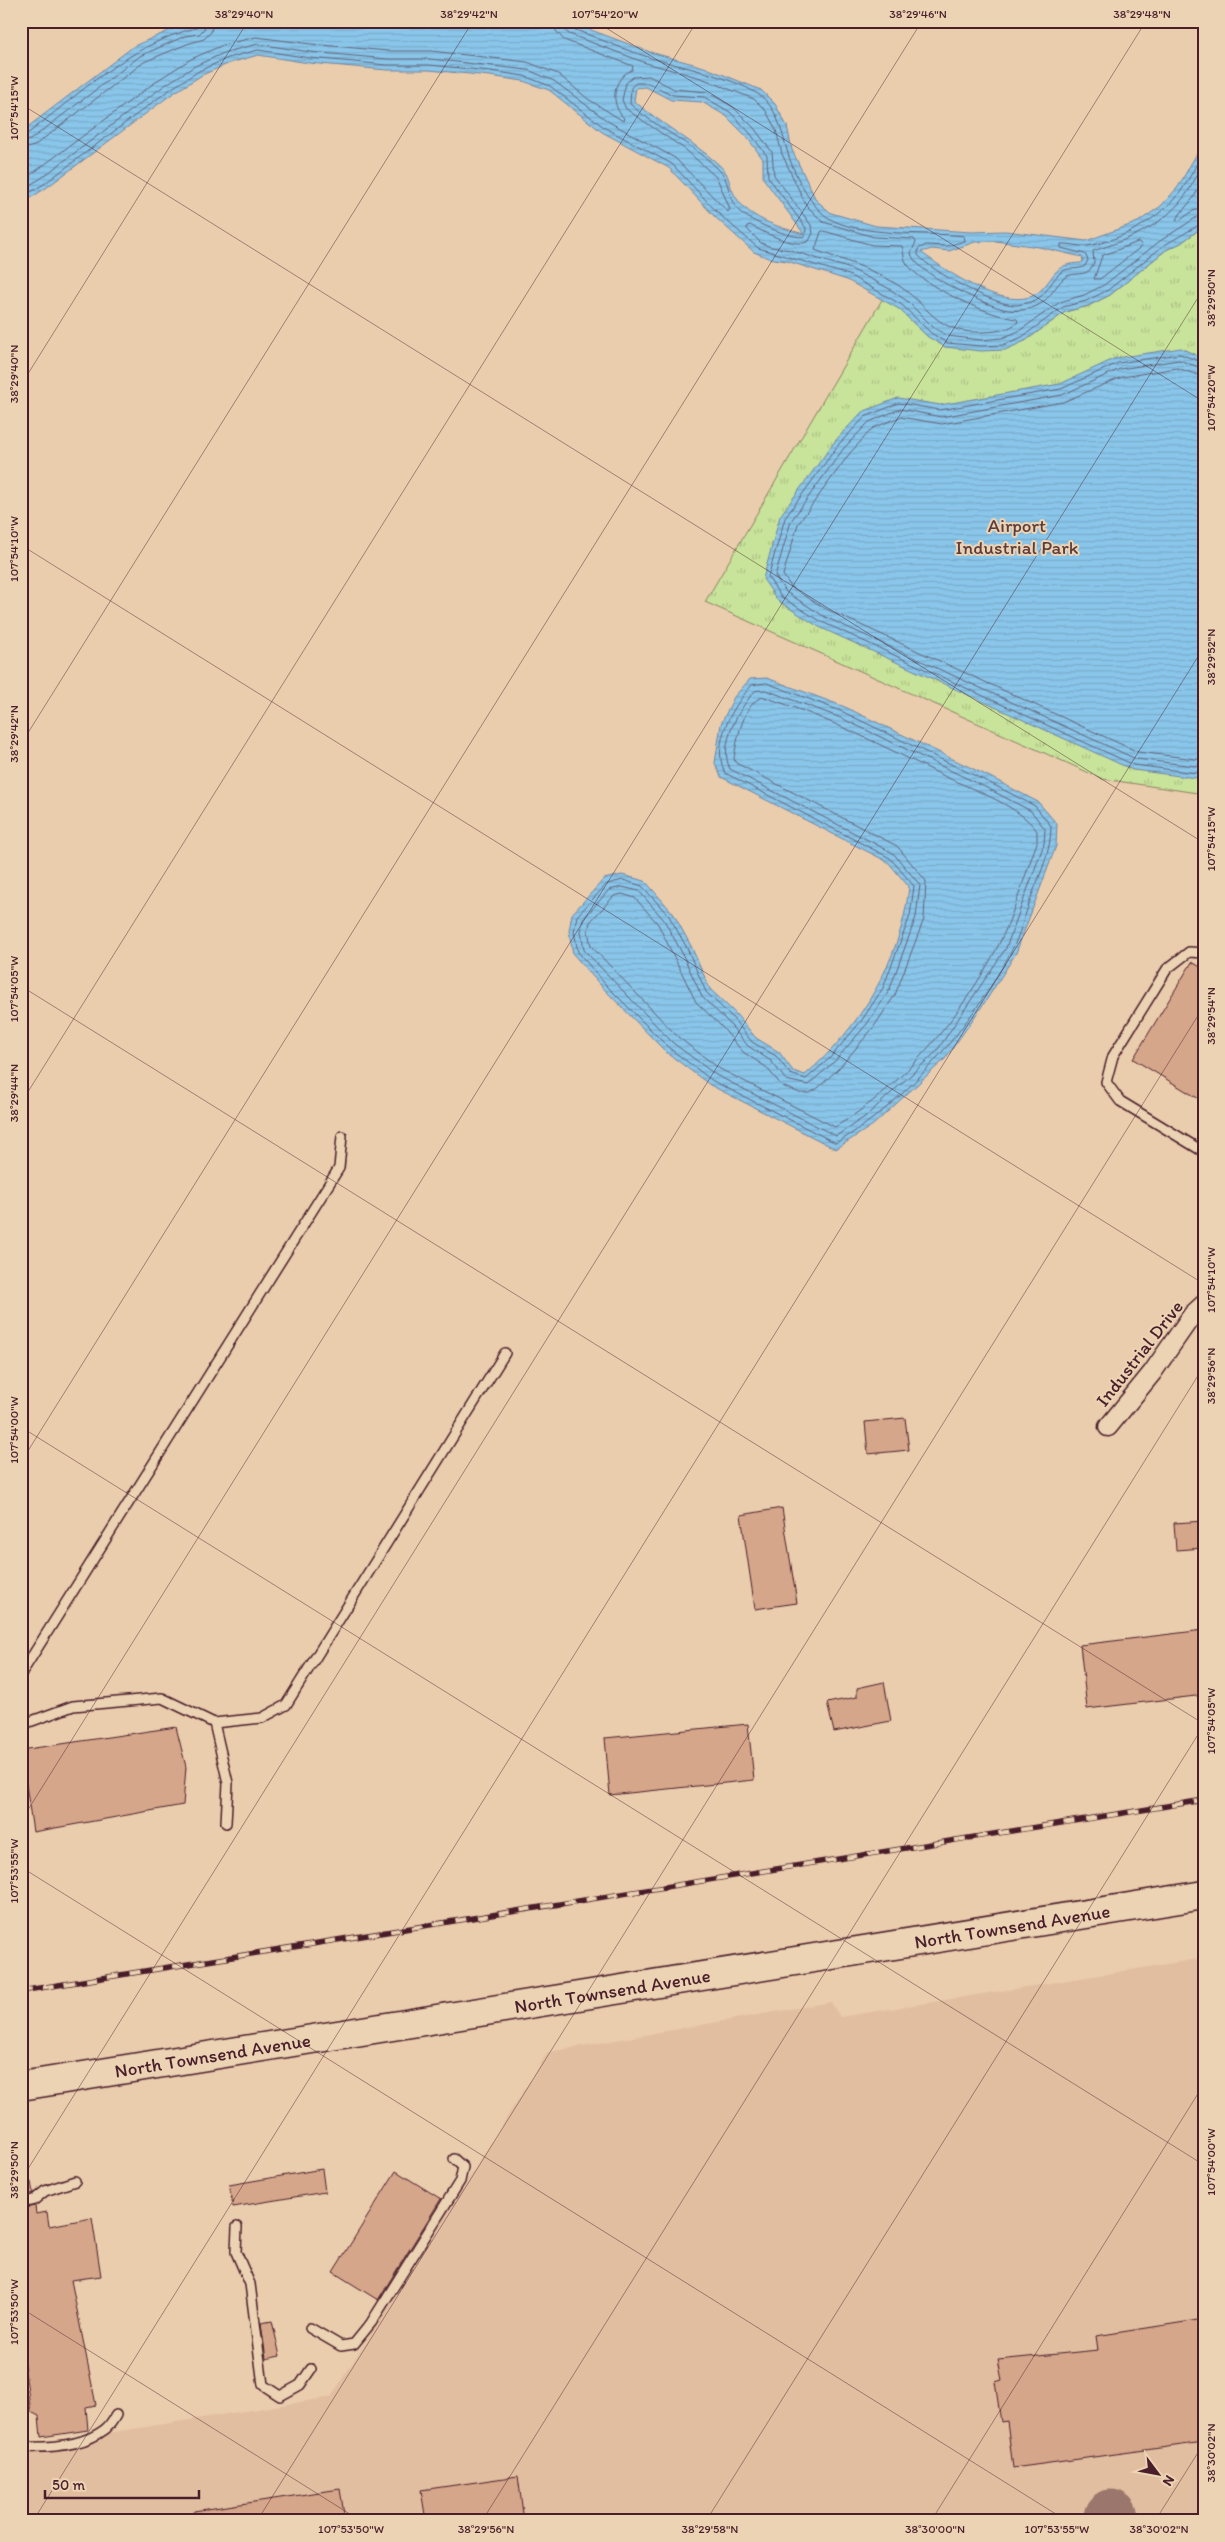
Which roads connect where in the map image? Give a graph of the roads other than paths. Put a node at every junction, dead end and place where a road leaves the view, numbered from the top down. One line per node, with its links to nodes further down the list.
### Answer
1 (1204, 952): 3 (lane)
2 (342, 1136): 7 (lane)
3 (1204, 1152)
4 (1204, 1304): 6 (street, Industrial Drive)
5 (505, 1353): 8 (lane)
6 (1108, 1427)
7 (21, 1674)
8 (214, 1723): 9 (lane); 10 (lane)
9 (21, 1725)
10 (226, 1823)
11 (1204, 1895): 12 (highway, North Townsend Avenue)
12 (21, 2086)
13 (454, 2160): 17 (lane)
14 (76, 2181): 15 (lane)
15 (21, 2203)
16 (237, 2227): 18 (lane)
17 (310, 2328)
18 (311, 2369)
19 (116, 2415): 20 (lane)
20 (21, 2447)

